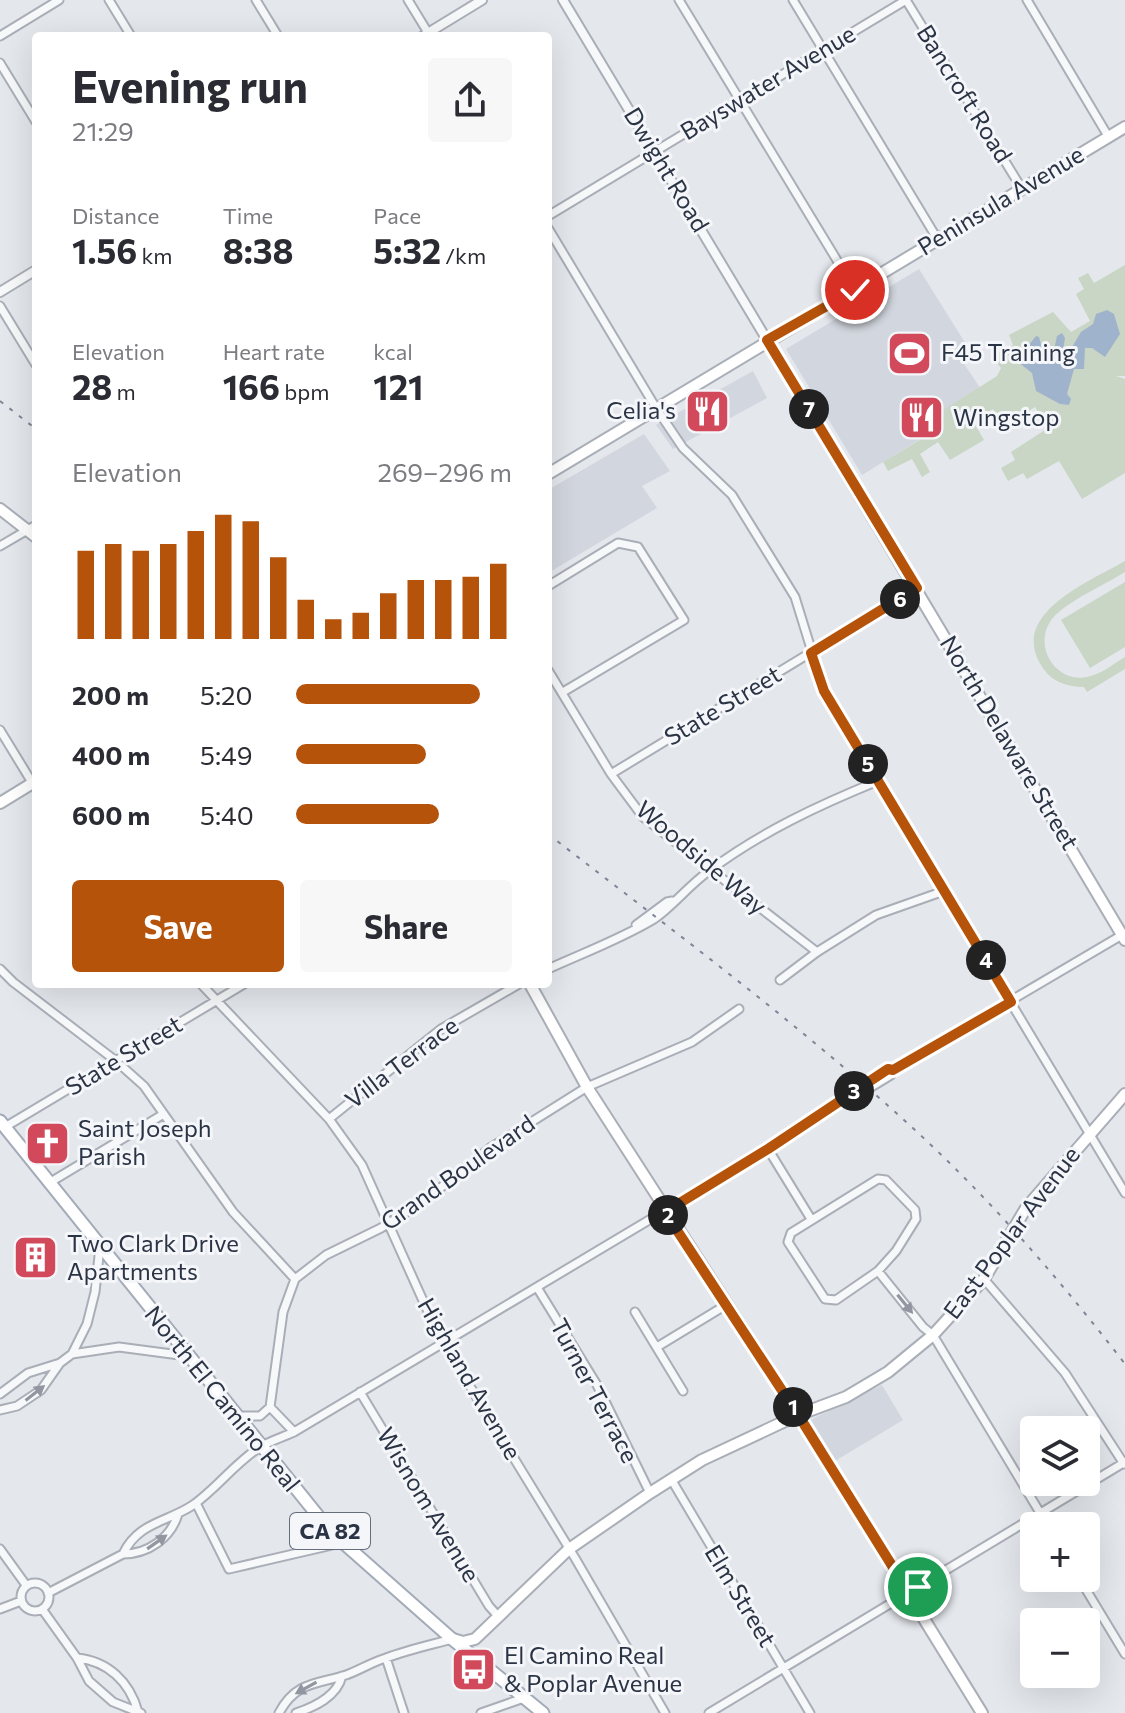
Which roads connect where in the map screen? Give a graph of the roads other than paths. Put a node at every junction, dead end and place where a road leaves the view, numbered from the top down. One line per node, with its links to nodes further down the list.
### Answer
1 (59, 0): 15 (street)
2 (109, 0): 11 (street)
3 (256, 0): 12 (street)
4 (408, 0): 13 (street)
5 (482, 0): 14 (street)
6 (563, 0): 22 (street, Dwight Road)
7 (679, 0): 18 (street)
8 (793, 0): 16 (street)
9 (906, 0): 16 (street, Bayswater Avenue); 23 (street, Bancroft Road)
10 (1027, 0): 21 (street)
11 (129, 32)
12 (276, 32)
13 (425, 32)
14 (432, 32)
15 (0, 36)
16 (823, 50): 18 (street, Bayswater Avenue); 26 (street)
17 (0, 63): 19 (street)
18 (739, 99): 22 (street, Bayswater Avenue); 28 (street)
19 (32, 115)
20 (1125, 127): 21 (main road, Peninsula Avenue)
21 (1108, 136): 23 (main road, Peninsula Avenue)
22 (655, 152): 24 (street, Bayswater Avenue); 31 (street, Dwight Road)
23 (1022, 189): 26 (main road, Peninsula Avenue)
24 (552, 214)
25 (552, 235): 33 (street)
26 (938, 240): 28 (main road, Peninsula Avenue)
27 (32, 272): 29 (street)
28 (855, 290): 31 (main road, Peninsula Avenue)
29 (0, 292)
30 (0, 306): 32 (street)
31 (767, 340): 33 (main road, Peninsula Avenue); 40 (main road, North Delaware Street)
32 (32, 358)
33 (656, 408): 34 (main road, Peninsula Avenue); 41 (street)
34 (552, 472)
35 (0, 509): 36 (main road)
36 (32, 530)
37 (32, 531): 38 (street)
38 (0, 546)
39 (552, 584): 43 (street)
40 (917, 588): 41 (street, State Street); 52 (main road, North Delaware Street)
41 (811, 653): 45 (street, State Street); 47 (street)
42 (552, 676): 43 (street, Woodside Way)
43 (563, 692): 45 (street, Woodside Way)
44 (0, 730): 46 (street)
45 (611, 774): 50 (street, Woodside Way)
46 (32, 779)
47 (878, 781): 50 (street); 51 (street)
48 (32, 786): 49 (main road)
49 (0, 803)
50 (710, 870): 53 (street, Woodside Way); 54 (street)
51 (944, 891): 53 (street); 62 (street)
52 (1123, 937): 62 (street)
53 (817, 952): 56 (street)
54 (552, 967)
55 (0, 969): 64 (street)
56 (780, 980)
57 (205, 988): 61 (street, Highland Avenue)
58 (238, 988): 61 (street, State Street)
59 (512, 988): 68 (street, Villa Terrace)
60 (532, 988): 65 (main road)
61 (218, 1000): 64 (street, State Street); 68 (street, Highland Avenue)
62 (1011, 1002): 70 (street); 71 (street)
63 (739, 1009): 65 (street, Grand Boulevard)
64 (116, 1061): 67 (street); 69 (street, State Street)
65 (587, 1087): 74 (main road); 76 (street, Grand Boulevard)
66 (1125, 1094): 70 (main road, East Poplar Avenue)
67 (162, 1115): 72 (street); 79 (street)
68 (329, 1119): 76 (street, Highland Avenue)
69 (2, 1124): 72 (main road, North El Camino Real / CA 82)
70 (1089, 1133): 73 (street); 80 (main road, East Poplar Avenue)
71 (768, 1149): 74 (street); 75 (street)
72 (49, 1183): 77 (main road, North El Camino Real / CA 82)
73 (1125, 1193)
74 (665, 1212): 81 (street); 82 (main road)
75 (811, 1219): 78 (street); 78 (street)
76 (388, 1224): 79 (street, Grand Boulevard); 85 (street, Highland Avenue)
77 (100, 1247): 87 (street); 88 (main road, North El Camino Real / CA 82)
78 (878, 1271): 84 (street, one-way to 84)
79 (295, 1279): 93 (street)
80 (984, 1279): 84 (main road, East Poplar Avenue); 99 (street)
81 (538, 1289): 85 (street); 101 (street, Turner Terrace)
82 (726, 1305): 86 (street); 95 (main road)
83 (635, 1312): 86 (street)
84 (933, 1335): 95 (main road, East Poplar Avenue); 103 (street)
85 (444, 1342): 91 (street); 109 (street, Highland Avenue)
86 (657, 1347): 90 (street)
87 (72, 1354): 88 (street); 89 (street)
88 (187, 1356): 96 (main road, North El Camino Real / CA 82)
89 (60, 1363): 92 (street); 94 (street, one-way to 89)
90 (683, 1391)
91 (360, 1392): 97 (street); 118 (street, Wisnom Avenue)
92 (0, 1394)
93 (270, 1407): 96 (street); 97 (street)
94 (0, 1410)
95 (798, 1415): 100 (main road, East Poplar Avenue); 114 (main road)
96 (235, 1416): 98 (main road, North El Camino Real / CA 82)
97 (294, 1432): 98 (street)
98 (260, 1447): 102 (street); 107 (main road, North El Camino Real / CA 82)
99 (1124, 1464): 104 (street)
100 (671, 1479): 101 (main road, East Poplar Avenue); 123 (street, Elm Street)
101 (650, 1493): 109 (main road, East Poplar Avenue)
102 (196, 1503): 105 (street); 107 (street)
103 (1039, 1512)
104 (1042, 1512)
105 (178, 1514): 110 (street); 110 (street, one-way to 105)
106 (1020, 1525): 114 (street)
107 (341, 1543): 119 (main road, North El Camino Real / CA 82)
108 (0, 1549): 111 (street)
109 (569, 1549): 118 (main road, East Poplar Avenue); 132 (street, Highland Avenue)
110 (123, 1554): 113 (street)
111 (26, 1585): 113 (street); 115 (street)
112 (1087, 1592): 120 (street)
113 (48, 1593): 117 (street)
114 (909, 1593): 123 (street); 135 (main road)
115 (21, 1601): 116 (street); 117 (street)
116 (0, 1609)
117 (42, 1609): 121 (street)
118 (498, 1616): 119 (main road, East Poplar Avenue)
119 (452, 1639): 122 (street); 125 (main road, North El Camino Real / CA 82)
120 (1125, 1654)
121 (77, 1658): 126 (street); 126 (street)
122 (386, 1658): 124 (street); 129 (street)
123 (783, 1668): 133 (street); 134 (street, Elm Street)
124 (342, 1676): 127 (street, one-way to 127); 128 (street)
125 (524, 1698): 130 (street); 131 (main road, North El Camino Real / CA 82)
126 (139, 1712)
127 (279, 1713)
128 (296, 1713)
129 (404, 1713)
130 (481, 1713)
131 (543, 1713)
132 (665, 1713)
133 (709, 1713)
134 (810, 1713)
135 (982, 1713)

